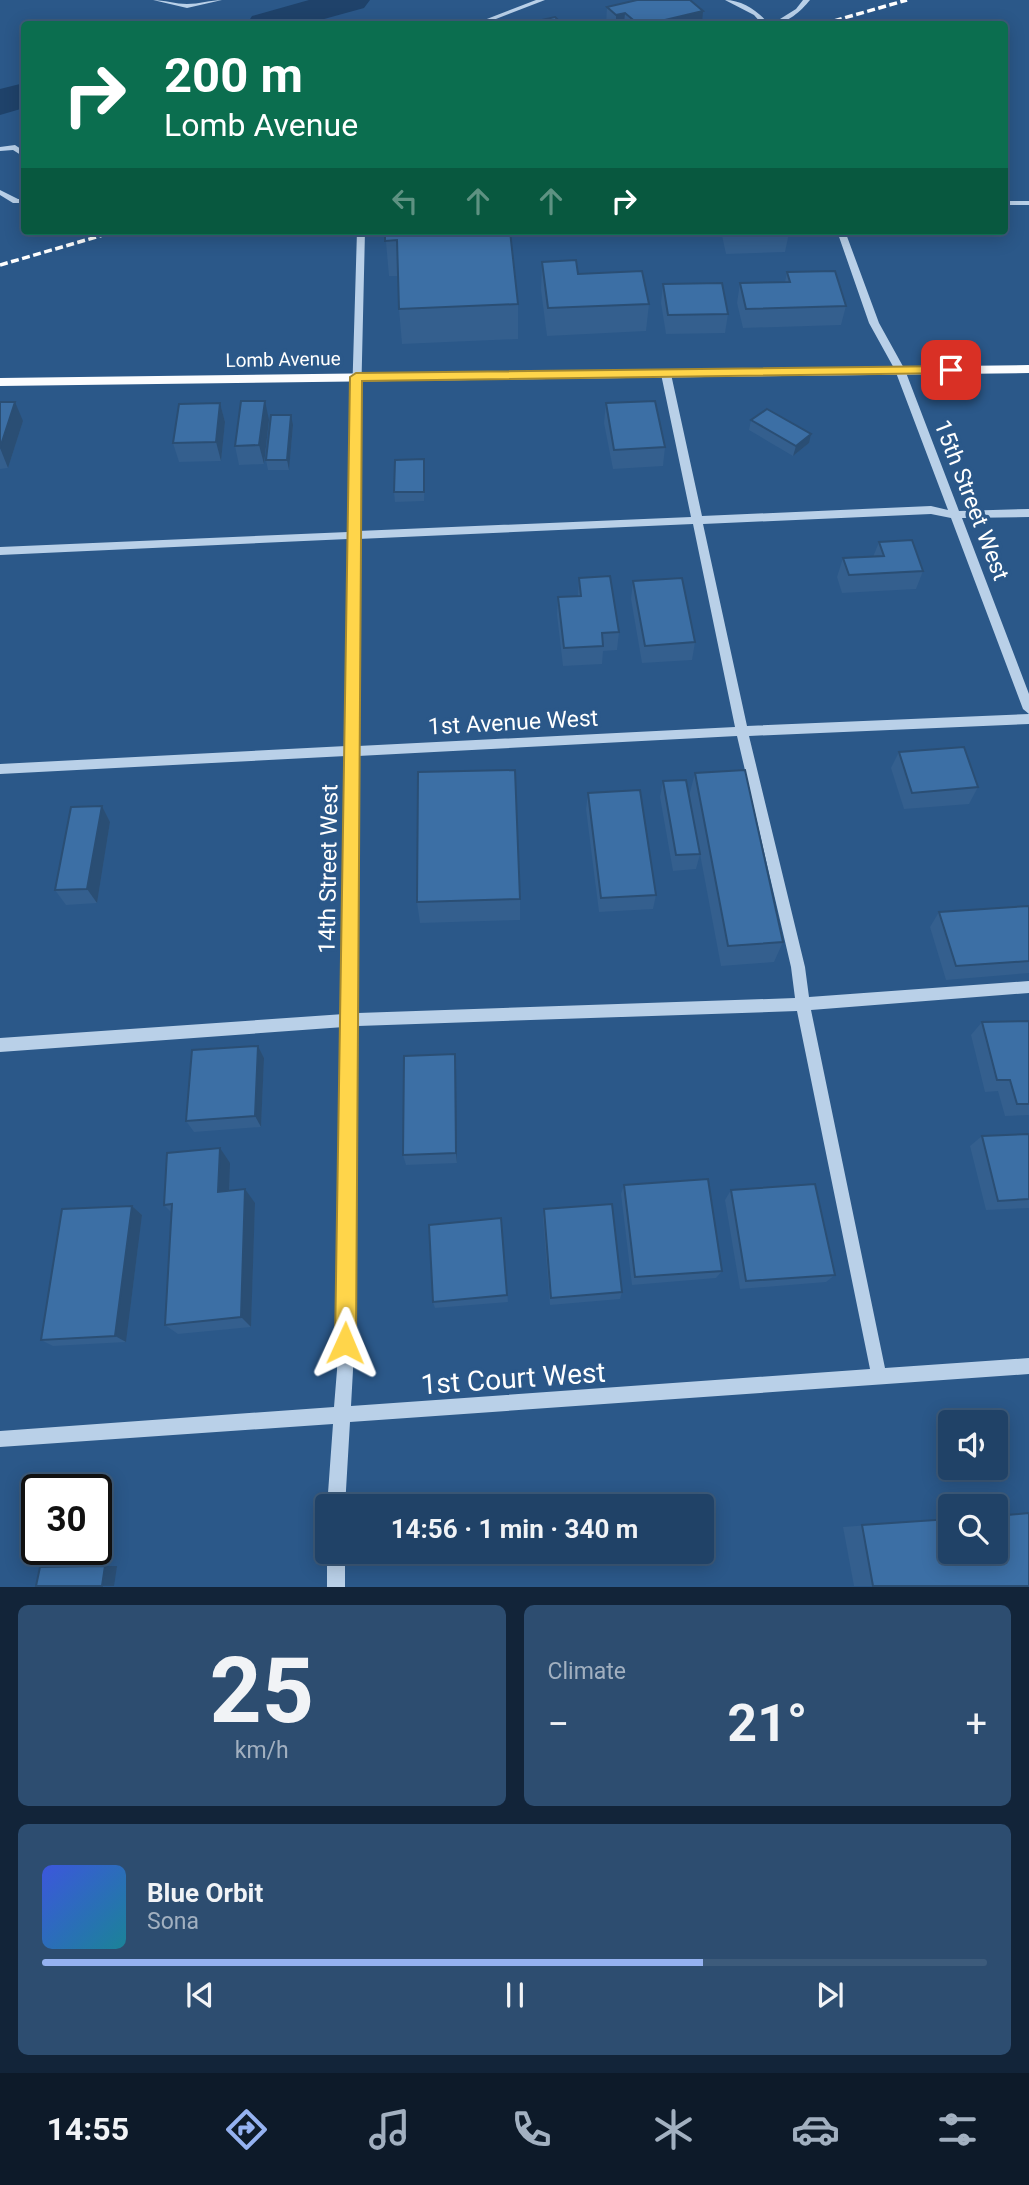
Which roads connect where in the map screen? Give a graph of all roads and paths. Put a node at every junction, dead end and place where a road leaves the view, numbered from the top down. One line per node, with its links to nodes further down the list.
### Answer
1 (156, 0): 2 (street)
2 (219, 0)
3 (542, 0): 6 (street)
4 (728, 0): 7 (street)
5 (807, 0): 8 (street)
6 (486, 21)
7 (762, 21)
8 (780, 21)
9 (0, 149): 10 (street)
10 (21, 152)
11 (0, 192): 12 (street)
12 (21, 201)
13 (1029, 203): 14 (street)
14 (1008, 204)
15 (361, 235): 20 (street, 14th Street West)
16 (842, 235): 18 (street, 15th Street West)
17 (1029, 369): 18 (main road, Lomb Avenue)
18 (900, 370): 19 (main road, Lomb Avenue); 23 (street, 15th Street West)
19 (666, 374): 20 (main road, Lomb Avenue); 24 (street)
20 (356, 377): 21 (main road, Lomb Avenue); 25 (street, 14th Street West)
21 (0, 382)
22 (1029, 513): 23 (street)
23 (956, 515): 24 (street); 27 (street, 15th Street West)
24 (699, 519): 25 (street); 29 (street)
25 (353, 535): 26 (street); 30 (street, 14th Street West)
26 (0, 551)
27 (1029, 709)
28 (1029, 719): 29 (street, 1st Avenue West)
29 (744, 731): 30 (street, 1st Avenue West); 33 (street)
30 (353, 751): 31 (street, 1st Avenue West); 34 (street, 14th Street West)
31 (0, 769)
32 (1029, 987): 33 (street)
33 (803, 1004): 34 (street); 37 (street)
34 (351, 1020): 35 (street); 38 (street, 14th Street West)
35 (0, 1045)
36 (1029, 1366): 37 (street, 1st Court West)
37 (879, 1376): 38 (street, 1st Court West)
38 (341, 1417): 39 (street, 1st Court West); 40 (street, 14th Street West)
39 (0, 1439)
40 (337, 1494)
41 (336, 1564): 42 (street)
42 (336, 1587)

